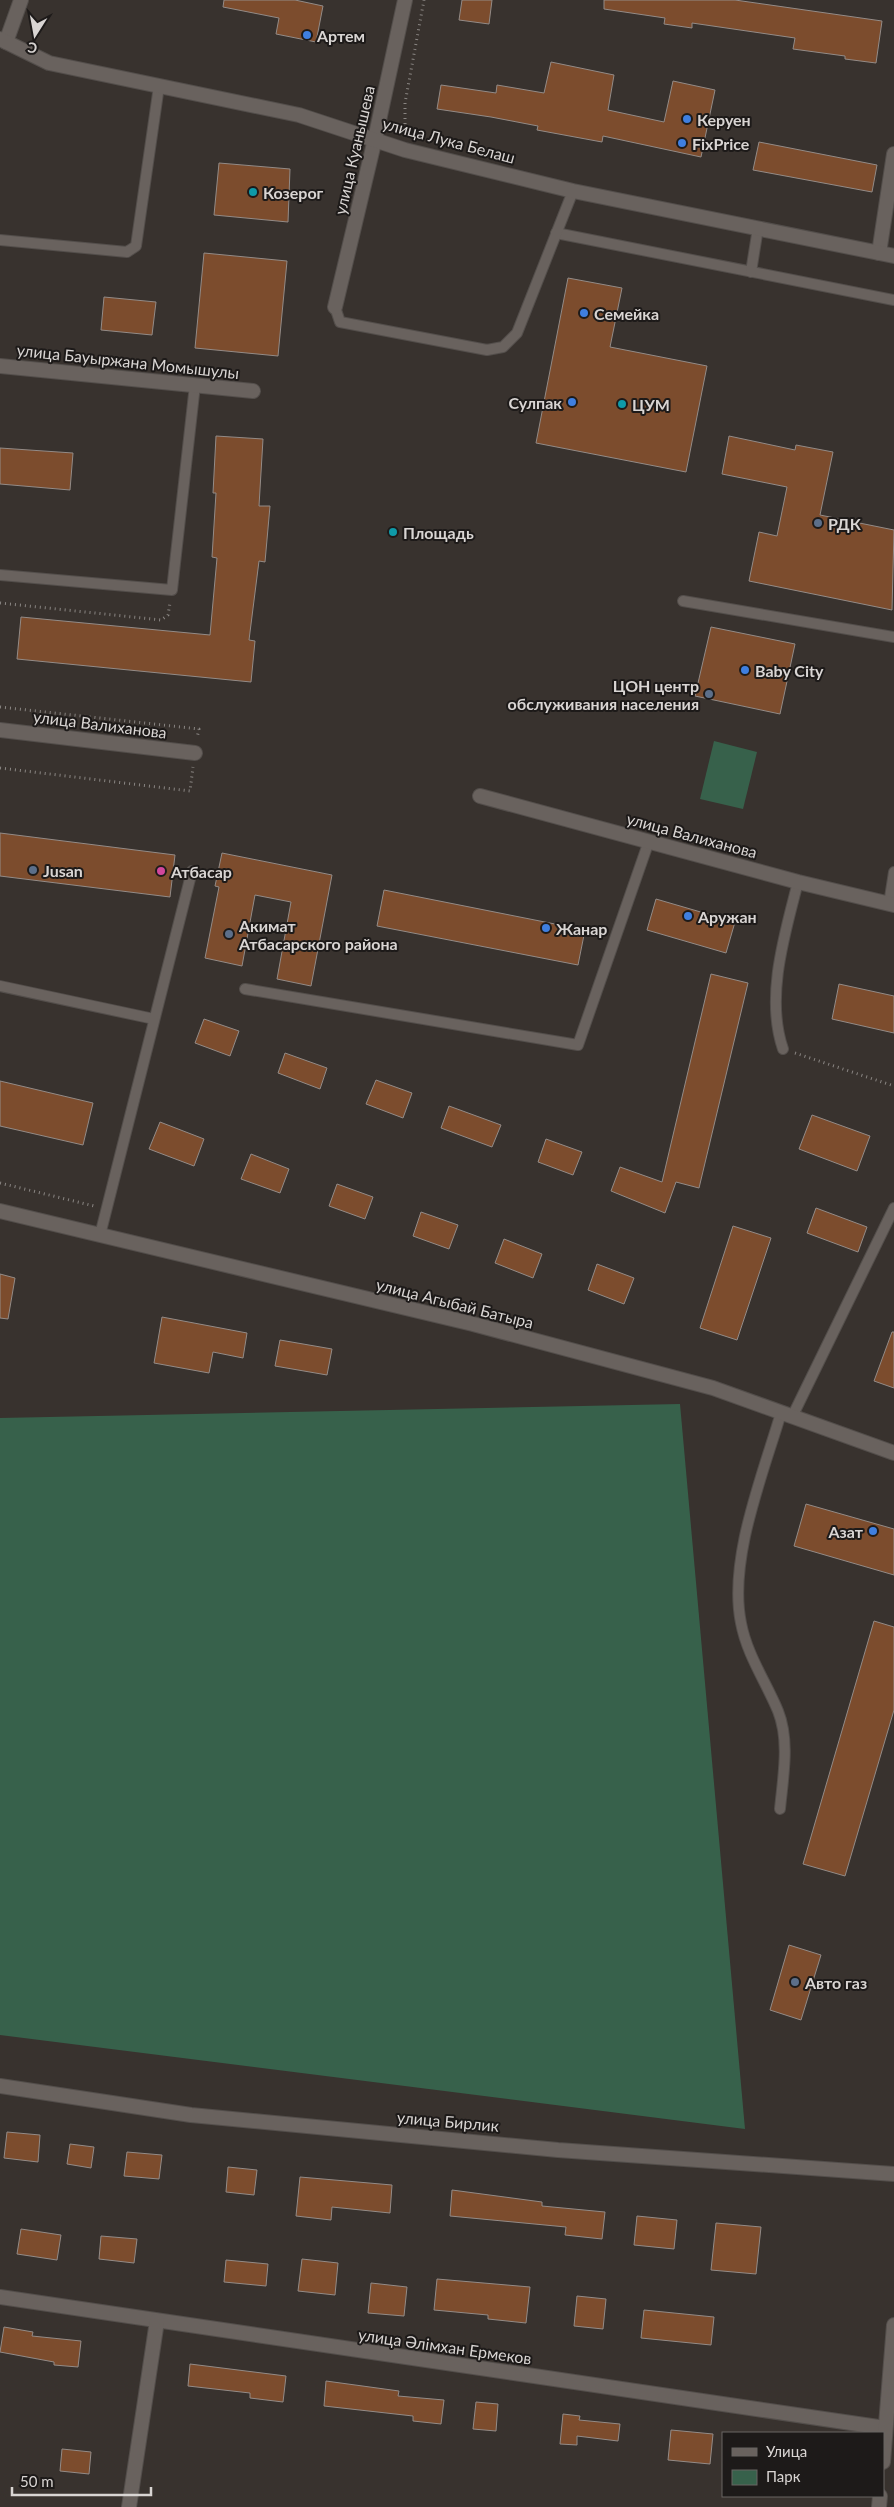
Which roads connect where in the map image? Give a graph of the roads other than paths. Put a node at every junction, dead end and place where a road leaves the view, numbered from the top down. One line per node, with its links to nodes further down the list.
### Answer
1 (21, 0): 3 (street)
2 (405, 0): 5 (street, улица Куанышева)
3 (3, 40): 4 (street, улица Лука Белаш)
4 (159, 86): 5 (street, улица Лука Белаш); 10 (lane)
5 (375, 139): 7 (street, улица Лука Белаш); 15 (street, улица Куанышева)
6 (894, 154): 11 (street)
7 (573, 190): 8 (street, улица Лука Белаш); 9 (lane)
8 (758, 228): 11 (street, улица Лука Белаш); 13 (lane)
9 (556, 233): 13 (lane); 15 (lane)
10 (0, 240)
11 (879, 253): 12 (street, улица Лука Белаш)
12 (894, 256)
13 (751, 272): 14 (lane)
14 (894, 300)
15 (335, 307)
16 (0, 366): 17 (street, улица Бауыржана Момышулы)
17 (195, 385): 18 (street, улица Бауыржана Момышулы); 19 (lane)
18 (253, 391)
19 (0, 575)
20 (683, 601): 21 (lane)
21 (894, 637)
22 (0, 730): 23 (street, улица Валиханова)
23 (195, 753)
24 (480, 796): 25 (street, улица Валиханова)
25 (649, 841): 28 (street, улица Валиханова); 31 (lane)
26 (192, 871): 32 (lane)
27 (894, 872): 29 (lane)
28 (798, 882): 29 (street, улица Валиханова); 33 (lane)
29 (891, 905)
30 (0, 986): 32 (lane)
31 (245, 989)
32 (154, 1019): 36 (lane)
33 (783, 1049)
34 (894, 1208): 37 (lane)
35 (0, 1211): 36 (street, улица Агыбай Батыра)
36 (100, 1235): 37 (street, улица Агыбай Батыра)
37 (787, 1415): 38 (street, улица Агыбай Батыра); 39 (lane)
38 (894, 1452)
39 (780, 1808)
40 (0, 2086): 41 (street, улица Бирлик)
41 (894, 2174)
42 (0, 2298): 43 (street, улица Әлімхан Ермеков)
43 (157, 2321): 46 (street, улица Әлімхан Ермеков); 48 (street)
44 (894, 2325): 45 (street)
45 (893, 2363): 46 (street)
46 (886, 2428): 47 (street)
47 (884, 2451)
48 (129, 2507)

